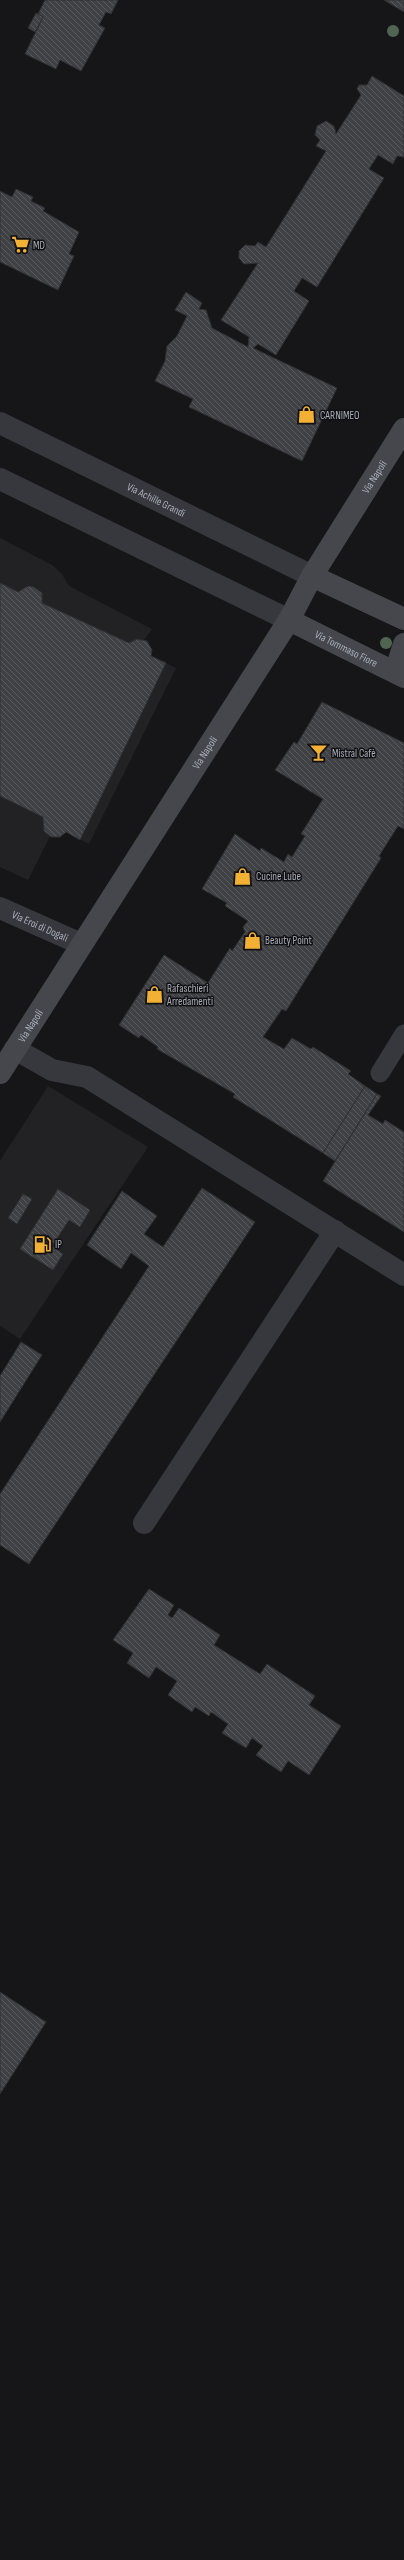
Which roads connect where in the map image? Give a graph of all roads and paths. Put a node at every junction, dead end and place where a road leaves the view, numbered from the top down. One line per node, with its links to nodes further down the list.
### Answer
1 (0, 423): 4 (street, Via Achille Grandi)
2 (404, 429): 4 (main road, Via Napoli)
3 (0, 479): 6 (street)
4 (312, 576): 5 (main road); 6 (main road, Via Napoli)
5 (404, 619)
6 (288, 620): 9 (main road, Via Tommaso Fiore); 11 (main road, Via Napoli)
7 (404, 644): 8 (main road)
8 (404, 672)
9 (404, 677)
10 (0, 908): 11 (street, Via Eroi di Dogali)
11 (81, 944): 13 (main road, Via Napoli)
12 (404, 1034): 15 (lane)
13 (15, 1049): 14 (main road, Via Napoli); 16 (street)
14 (0, 1073)
15 (380, 1073)
16 (335, 1231): 17 (street); 18 (street)
17 (404, 1275)
18 (144, 1523)

